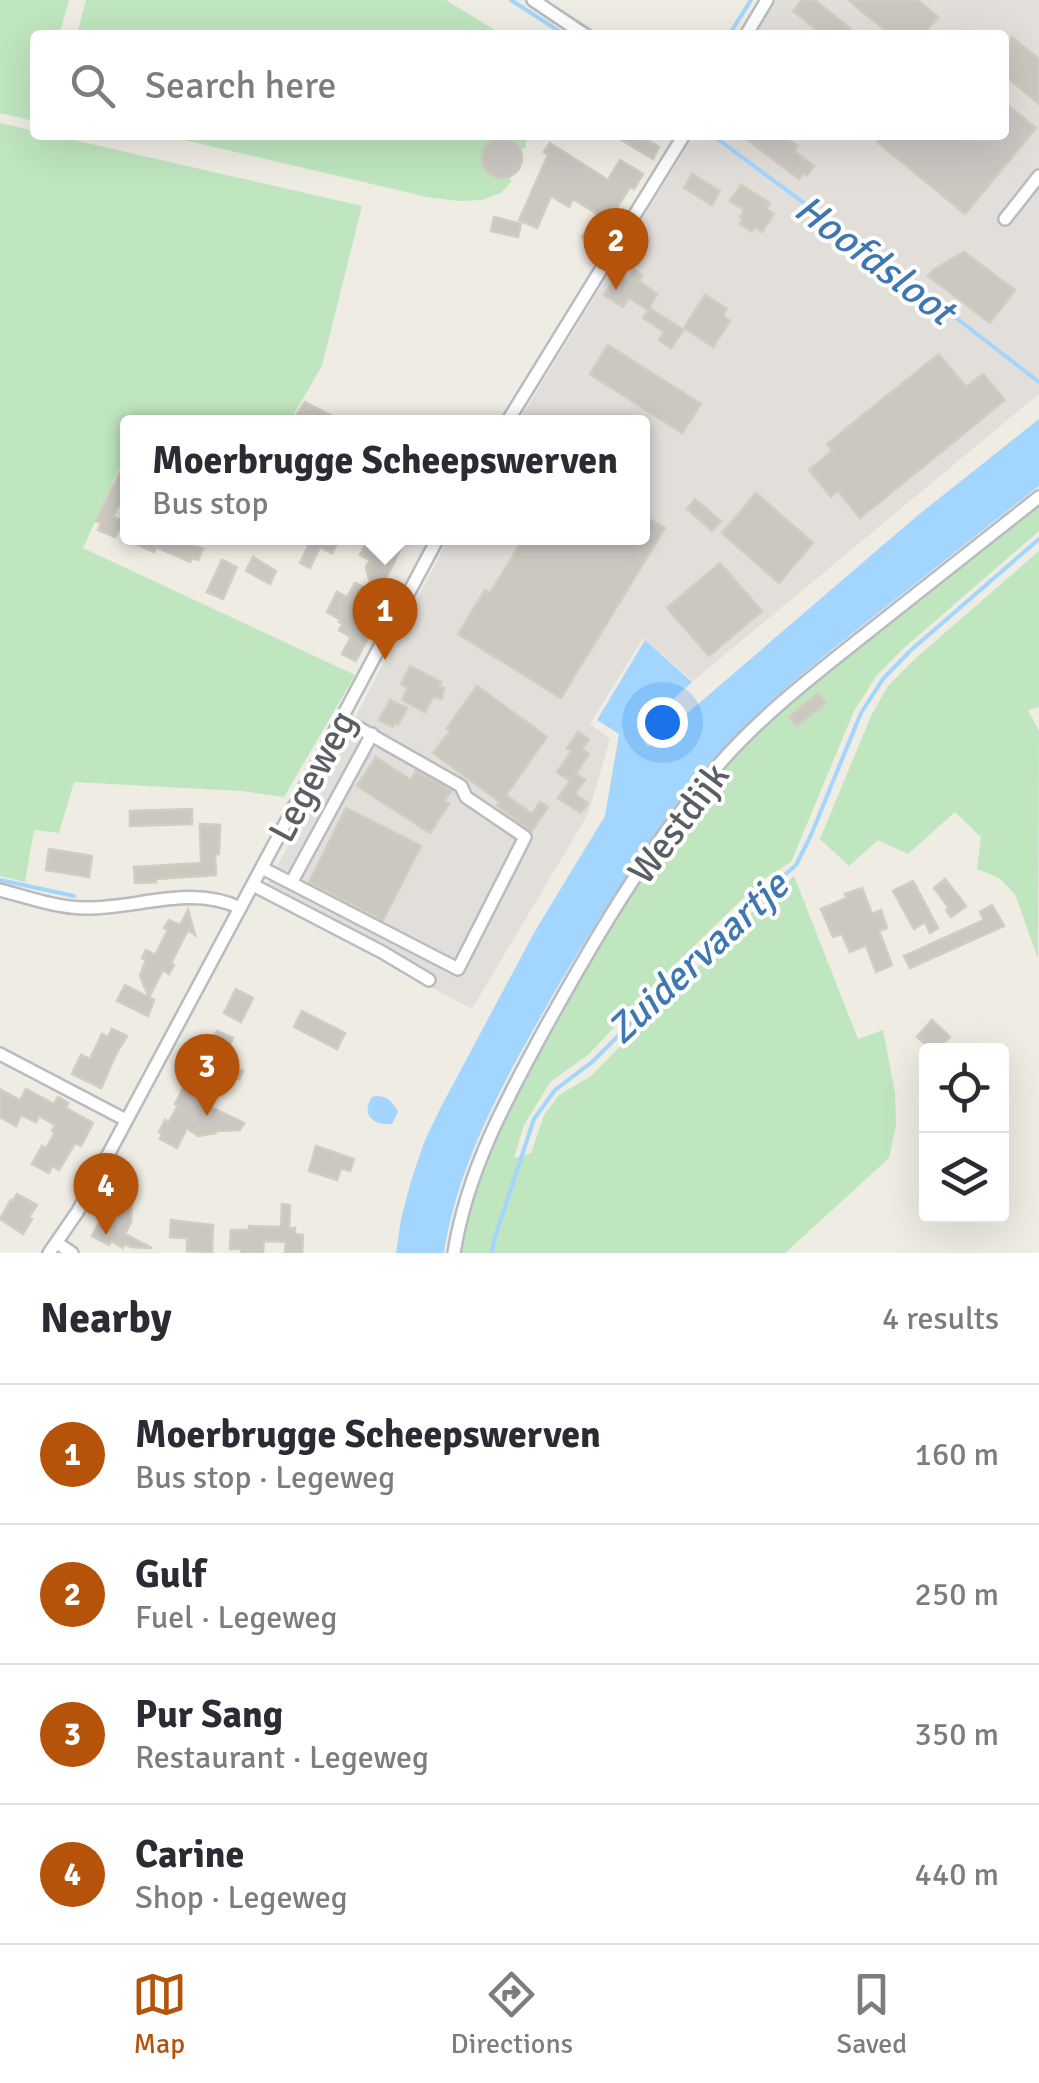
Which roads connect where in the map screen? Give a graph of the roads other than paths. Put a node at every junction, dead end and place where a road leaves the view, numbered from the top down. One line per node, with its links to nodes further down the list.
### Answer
1 (533, 0): 3 (street)
2 (767, 0): 4 (street)
3 (578, 30)
4 (749, 30)
5 (681, 140): 8 (street)
6 (1039, 176): 7 (street)
7 (1005, 219)
8 (511, 415)
9 (1039, 497): 23 (street, Westdijk)
10 (434, 545): 11 (street, Legeweg)
11 (343, 719): 12 (street); 13 (street, Legeweg)
12 (372, 734): 14 (street); 14 (street)
13 (262, 868): 14 (street); 15 (street, Legeweg)
14 (291, 883)
15 (253, 885): 17 (street, Legeweg); 18 (street)
16 (0, 890): 17 (street)
17 (240, 908): 20 (street, Legeweg)
18 (429, 980)
19 (0, 1054): 20 (street)
20 (126, 1120): 21 (street, Legeweg)
21 (53, 1248): 22 (street)
22 (72, 1253)
23 (454, 1253)

